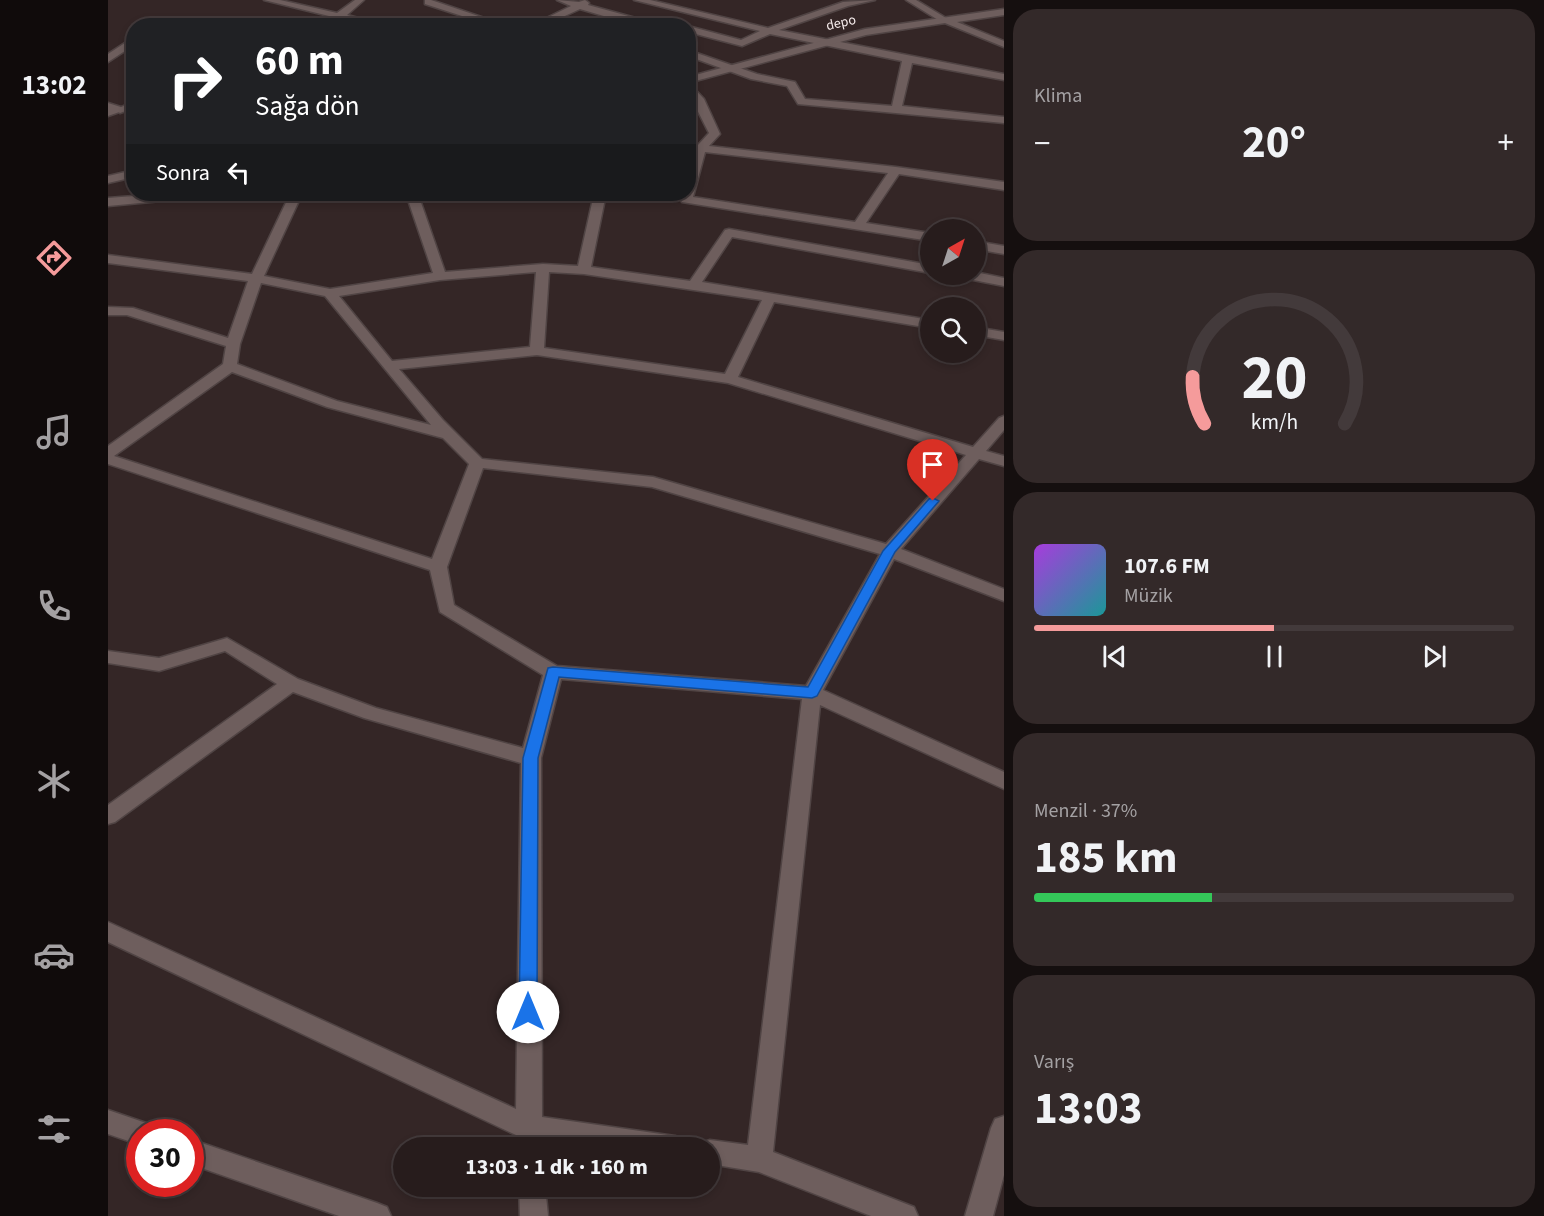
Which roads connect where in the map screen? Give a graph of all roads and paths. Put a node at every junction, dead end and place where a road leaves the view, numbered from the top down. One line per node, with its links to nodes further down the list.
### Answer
1 (268, 0): 11 (street)
2 (360, 0): 11 (street)
3 (561, 0): 9 (street)
4 (595, 0): 9 (street)
5 (638, 0): 18 (street)
6 (871, 0): 18 (street)
7 (910, 0): 17 (street)
8 (427, 1): 14 (street)
9 (580, 5): 15 (street); 16 (street)
10 (1004, 12): 17 (street, depo)
11 (340, 14): 12 (street); 13 (street)
12 (331, 18)
13 (355, 18)
14 (479, 18)
15 (552, 18)
16 (620, 18)
17 (946, 21): 20 (street, depo); 21 (street)
18 (770, 30): 19 (street); 20 (street)
19 (696, 31)
20 (822, 43): 24 (street); 26 (street, depo)
21 (1004, 44)
22 (126, 46): 25 (street)
23 (696, 56): 26 (street)
24 (908, 58): 27 (street); 32 (street)
25 (108, 59)
26 (731, 68): 28 (street, depo); 32 (street)
27 (1004, 77)
28 (696, 79)
29 (696, 94): 36 (street)
30 (108, 106): 33 (street)
31 (126, 107): 33 (street)
32 (896, 109): 35 (street)
33 (120, 110): 34 (street)
34 (108, 113)
35 (1004, 120)
36 (696, 146)
37 (696, 147): 38 (street)
38 (896, 170): 41 (street); 48 (street)
39 (126, 175): 40 (street)
40 (108, 180)
41 (1004, 186)
42 (126, 200): 47 (street)
43 (293, 201): 57 (street)
44 (414, 201): 56 (street)
45 (599, 201): 55 (street)
46 (696, 201): 48 (street)
47 (108, 202)
48 (859, 225): 49 (street)
49 (920, 235)
50 (986, 247): 51 (street)
51 (1004, 250)
52 (108, 259): 57 (street)
53 (920, 267): 60 (street)
54 (543, 268): 55 (street); 56 (street); 68 (street)
55 (584, 270): 60 (street)
56 (440, 276): 61 (street)
57 (256, 278): 61 (street); 67 (street)
58 (986, 278): 59 (street)
59 (1004, 282)
60 (694, 285): 62 (street)
61 (330, 293): 70 (street)
62 (769, 299): 64 (street); 71 (street)
63 (108, 311): 67 (street)
64 (920, 322)
65 (986, 333): 66 (street)
66 (1004, 336)
67 (233, 344): 69 (street)
68 (537, 351): 70 (street); 71 (street)
69 (230, 366): 73 (street); 75 (street)
70 (388, 366): 73 (street)
71 (730, 379): 74 (street)
72 (1004, 421): 74 (street)
73 (446, 434): 78 (street)
74 (976, 452): 77 (street); 79 (street)
75 (108, 453)
76 (108, 459): 80 (street)
77 (1004, 461)
78 (477, 463): 79 (street); 80 (street)
79 (890, 551): 81 (street); 85 (street)
80 (438, 567): 83 (street)
81 (1004, 595)
82 (108, 657): 84 (street)
83 (553, 672): 85 (street); 86 (street)
84 (291, 684): 86 (street); 88 (street)
85 (812, 693): 87 (street); 96 (street)
86 (531, 758): 93 (street)
87 (1004, 781)
88 (108, 816)
89 (108, 931): 93 (street)
90 (108, 1122): 91 (street)
91 (126, 1128)
92 (1004, 1128): 101 (street)
93 (528, 1137)
94 (720, 1153): 96 (street)
95 (204, 1156): 98 (street)
96 (759, 1159): 100 (street)
97 (533, 1197): 99 (street)
98 (377, 1216)
99 (534, 1216)
100 (904, 1216)
101 (979, 1216)

